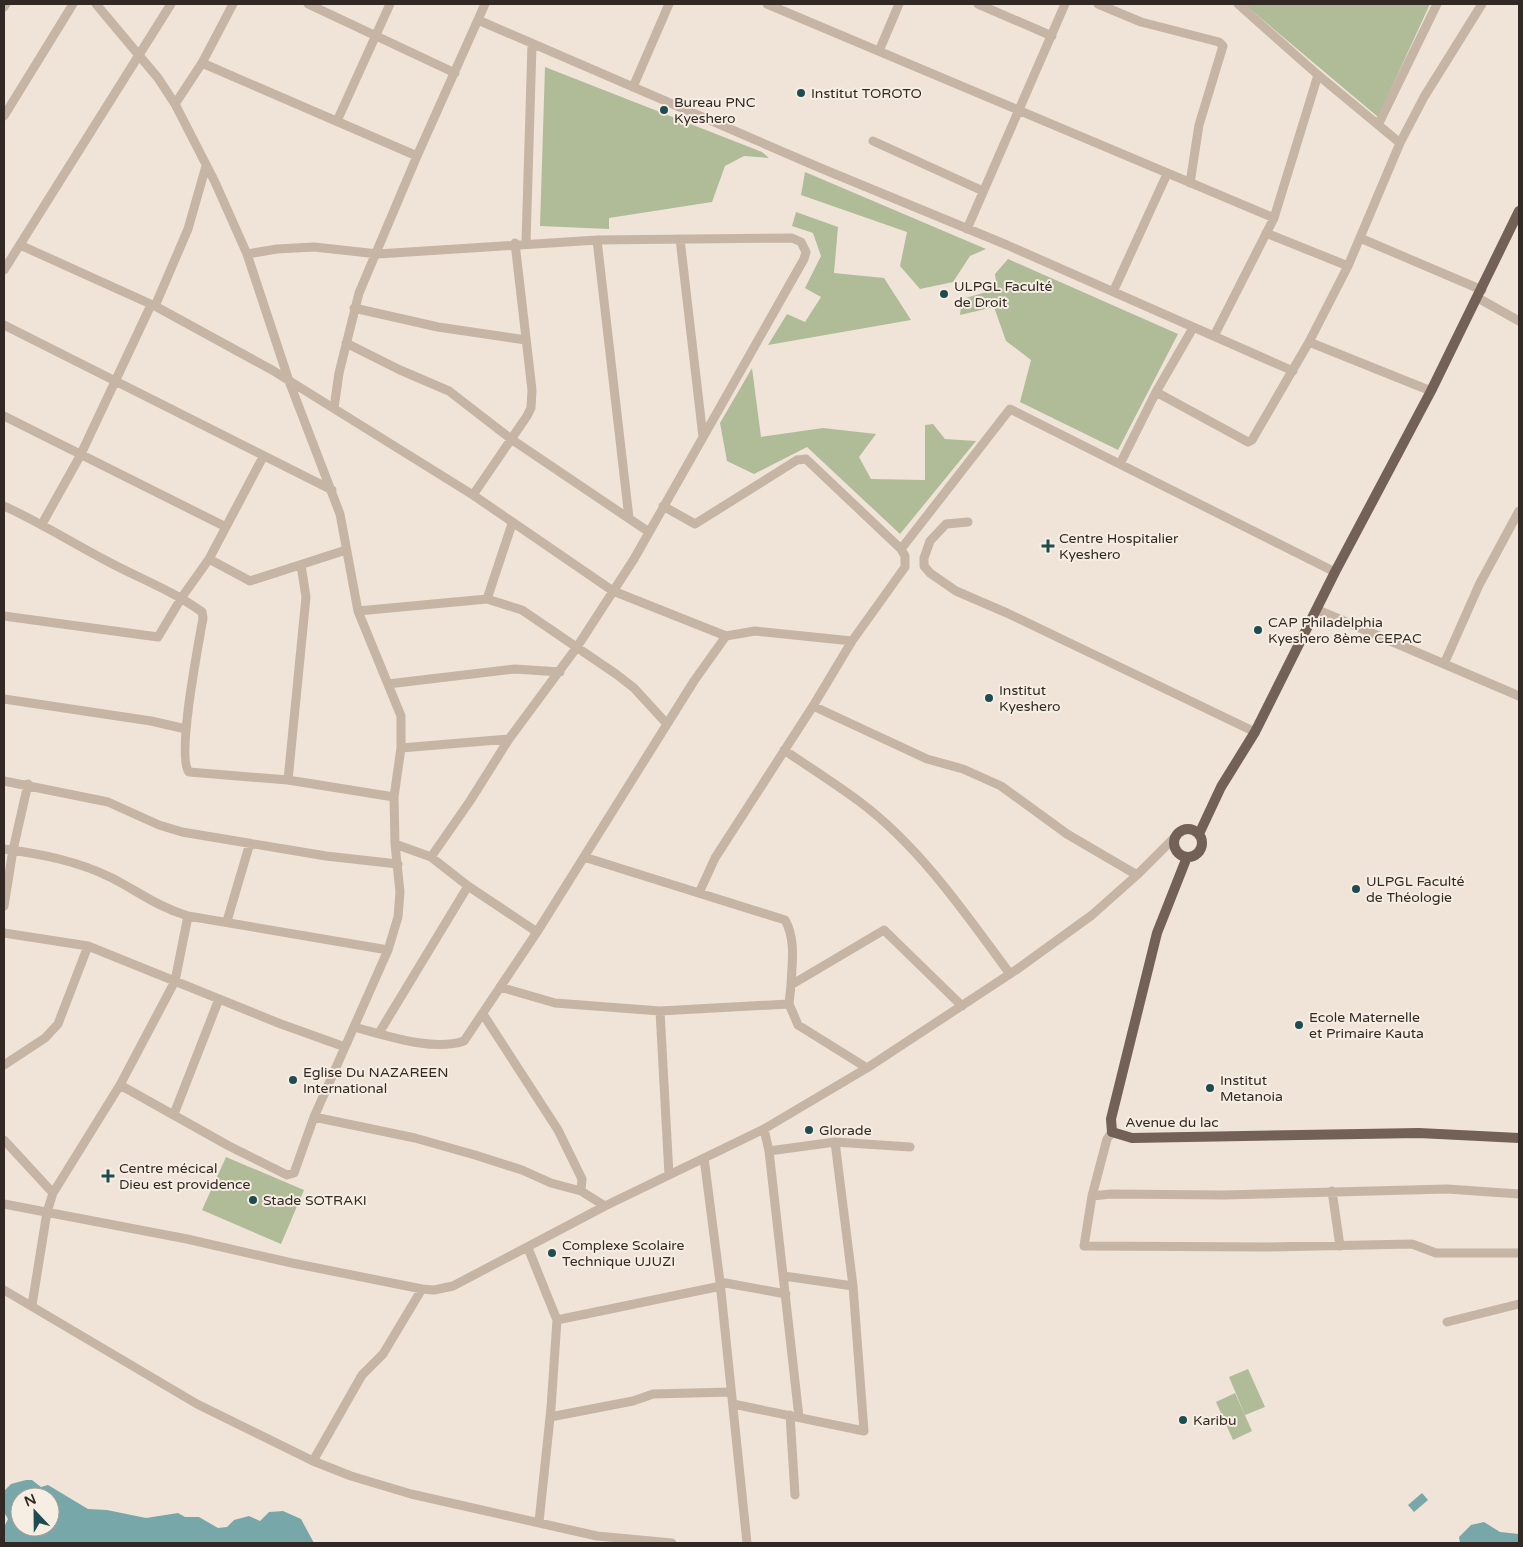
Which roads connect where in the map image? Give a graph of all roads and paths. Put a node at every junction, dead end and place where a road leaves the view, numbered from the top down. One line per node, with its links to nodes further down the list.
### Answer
1 (73, 4): 30 (street)
2 (96, 4): 23 (street)
3 (171, 4): 23 (street)
4 (233, 4): 24 (street)
5 (308, 4): 17 (street)
6 (390, 4): 19 (street)
7 (485, 4): 18 (street)
8 (669, 4): 27 (street)
9 (768, 4): 22 (street)
10 (899, 4): 22 (street)
11 (978, 4): 20 (street)
12 (1065, 4): 20 (street)
13 (1098, 4): 38 (street)
14 (1238, 4): 26 (street)
15 (1437, 4): 32 (street)
16 (1482, 4): 34 (street)
17 (323, 7): 19 (street)
18 (478, 20): 21 (street); 25 (street)
19 (376, 35): 25 (street); 31 (street)
20 (1052, 36): 29 (street)
21 (532, 45): 27 (street); 47 (street)
22 (879, 51): 29 (street)
23 (139, 55): 28 (street); 49 (street)
24 (202, 63): 28 (street); 31 (street)
25 (455, 73): 35 (street)
26 (1318, 76): 32 (street); 41 (street)
27 (633, 87): 42 (street)
28 (175, 104): 36 (street)
29 (1018, 110): 37 (street); 39 (street)
30 (4, 116)
31 (337, 120): 35 (street)
32 (1378, 125): 34 (street)
33 (873, 141): 39 (street)
34 (1400, 143): 44 (street)
35 (417, 156): 51 (street)
36 (206, 166): 50 (street); 56 (street)
37 (1167, 174): 38 (street); 54 (street)
38 (1190, 183): 41 (street)
39 (983, 190): 42 (street)
40 (1519, 211): 55 (main road)
41 (1274, 218): 43 (street)
42 (967, 229): 54 (street)
43 (1266, 233): 52 (street); 61 (street)
44 (1360, 238): 52 (street); 55 (street)
45 (680, 239): 46 (street); 72 (street); 72 (street)
46 (596, 240): 47 (street); 82 (street)
47 (526, 242): 48 (street)
48 (515, 243): 51 (street); 62 (street)
49 (20, 245): 53 (street); 56 (street)
50 (247, 254): 51 (street); 66 (street)
51 (378, 254): 57 (street)
52 (1348, 266): 63 (street)
53 (4, 270)
54 (1113, 292): 60 (street)
55 (1480, 294): 58 (street); 68 (main road)
56 (153, 305): 66 (street); 67 (street)
57 (354, 308): 62 (street); 64 (street)
58 (1519, 321)
59 (4, 325): 67 (street)
60 (1193, 328): 61 (street); 69 (street)
61 (1214, 336): 65 (street)
62 (526, 340): 73 (street)
63 (1309, 342): 65 (street); 68 (street)
64 (346, 343): 70 (street); 73 (street)
65 (1293, 371): 69 (street)
66 (289, 381): 70 (street); 77 (street)
67 (116, 382): 74 (street); 75 (street)
68 (1431, 391): 92 (main road)
69 (1156, 392): 76 (street)
70 (334, 408): 78 (street)
71 (4, 416): 74 (street)
72 (702, 436): 80 (street)
73 (511, 440): 78 (street); 82 (street)
74 (80, 456): 84 (street); 86 (street)
75 (263, 457): 77 (street); 86 (street)
76 (1120, 464): 89 (street); 92 (street)
77 (332, 490): 88 (street)
78 (472, 495): 85 (street)
79 (4, 506): 84 (street)
80 (663, 506): 87 (street); 89 (street)
81 (1519, 511): 102 (street)
82 (629, 518): 87 (street)
83 (968, 522): 110 (street)
84 (42, 524): 94 (street)
85 (512, 524): 93 (street); 95 (street)
86 (226, 527): 90 (street)
87 (649, 532): 93 (street)
88 (346, 550): 91 (street); 97 (street)
89 (901, 550): 100 (street)
90 (209, 559): 91 (street); 94 (street)
91 (301, 565): 114 (street)
92 (1336, 572): 96 (main road)
93 (613, 591): 99 (street); 101 (street)
94 (182, 597): 98 (street); 109 (street)
95 (487, 599): 97 (street); 101 (street)
96 (1318, 610): 102 (street); 110 (main road)
97 (358, 611): 104 (street)
98 (4, 616)
99 (726, 636): 100 (street); 108 (street)
100 (852, 641): 107 (street)
101 (577, 647): 103 (street); 108 (street)
102 (1444, 664): 105 (street)
103 (560, 672): 104 (street); 111 (street)
104 (388, 684): 112 (street)
105 (1519, 696)
106 (4, 699): 109 (street)
107 (813, 706): 113 (street); 127 (street)
108 (667, 724): 124 (street)
109 (186, 729): 114 (street)
110 (1255, 732): 118 (main road)
111 (509, 739): 112 (street); 123 (street)
112 (401, 748): 117 (street)
113 (784, 750): 129 (street); 137 (street)
114 (288, 780): 117 (street)
115 (4, 781): 116 (street)
116 (28, 784): 120 (street); 122 (street)
117 (394, 796): 121 (street)
118 (1199, 834): 119 (main road); 125 (main road)
119 (1175, 836): 125 (main road); 127 (street)
120 (250, 844): 126 (street); 132 (street)
121 (395, 844): 123 (street); 126 (street)
122 (8, 849): 130 (street); 131 (street)
123 (431, 857): 128 (street)
124 (584, 857): 129 (street); 133 (street)
125 (1187, 857): 155 (main road, Avenue du lac)
126 (398, 864): 136 (street)
127 (1137, 875): 137 (street)
128 (468, 886): 133 (street); 147 (street)
129 (699, 893): 139 (street)
130 (4, 906)
131 (188, 916): 132 (street); 138 (street)
132 (227, 921): 136 (street)
133 (536, 932): 140 (street)
134 (4, 933): 135 (street)
135 (88, 946): 138 (street); 149 (street)
136 (388, 950): 146 (street)
137 (1010, 974): 143 (street)
138 (175, 981): 141 (street); 151 (street)
139 (791, 984): 142 (street); 143 (street)
140 (500, 986): 144 (street); 145 (street)
141 (219, 999): 148 (street); 152 (street)
142 (789, 1004): 144 (street); 150 (street)
143 (962, 1006): 150 (street)
144 (660, 1011): 162 (street)
145 (483, 1014): 147 (street); 163 (street)
146 (354, 1027): 147 (street); 148 (street)
147 (379, 1033)
148 (345, 1047): 153 (street)
149 (4, 1065)
150 (867, 1068): 154 (street)
151 (120, 1085): 152 (street); 165 (street)
152 (174, 1114): 153 (street)
153 (314, 1117): 163 (street)
154 (764, 1130): 160 (street); 161 (street)
155 (1112, 1132): 156 (main road, Avenue du lac); 167 (street)
156 (1519, 1138)
157 (4, 1140): 165 (street)
158 (834, 1142): 159 (street); 160 (street); 176 (street)
159 (910, 1147)
160 (769, 1151): 174 (street)
161 (704, 1158): 162 (street); 175 (street)
162 (669, 1175): 169 (street)
163 (581, 1191): 169 (street)
164 (1332, 1191): 166 (street); 167 (street); 171 (street)
165 (53, 1193): 170 (street)
166 (1519, 1194)
167 (1092, 1196): 171 (street)
168 (4, 1204): 170 (street)
169 (605, 1206): 172 (street)
170 (47, 1212): 177 (street); 181 (street)
171 (1340, 1246): 173 (street)
172 (528, 1248): 177 (street); 182 (street)
173 (1519, 1253)
174 (784, 1276): 176 (street); 179 (street)
175 (720, 1284): 179 (street); 182 (street); 184 (street)
176 (853, 1286): 188 (street)
177 (422, 1289): 189 (street)
178 (4, 1290): 181 (street)
179 (786, 1294): 188 (street)
180 (1519, 1304): 183 (street)
181 (32, 1305): 189 (street)
182 (557, 1320): 187 (street)
183 (1447, 1322)
184 (731, 1392): 185 (street); 187 (street)
185 (733, 1404): 186 (street); 193 (street)
186 (790, 1415): 188 (street); 190 (street)
187 (550, 1417): 191 (street)
188 (799, 1417)
189 (313, 1460): 191 (street)
190 (795, 1495)
191 (539, 1522): 192 (street)
192 (672, 1543)
193 (747, 1543)

